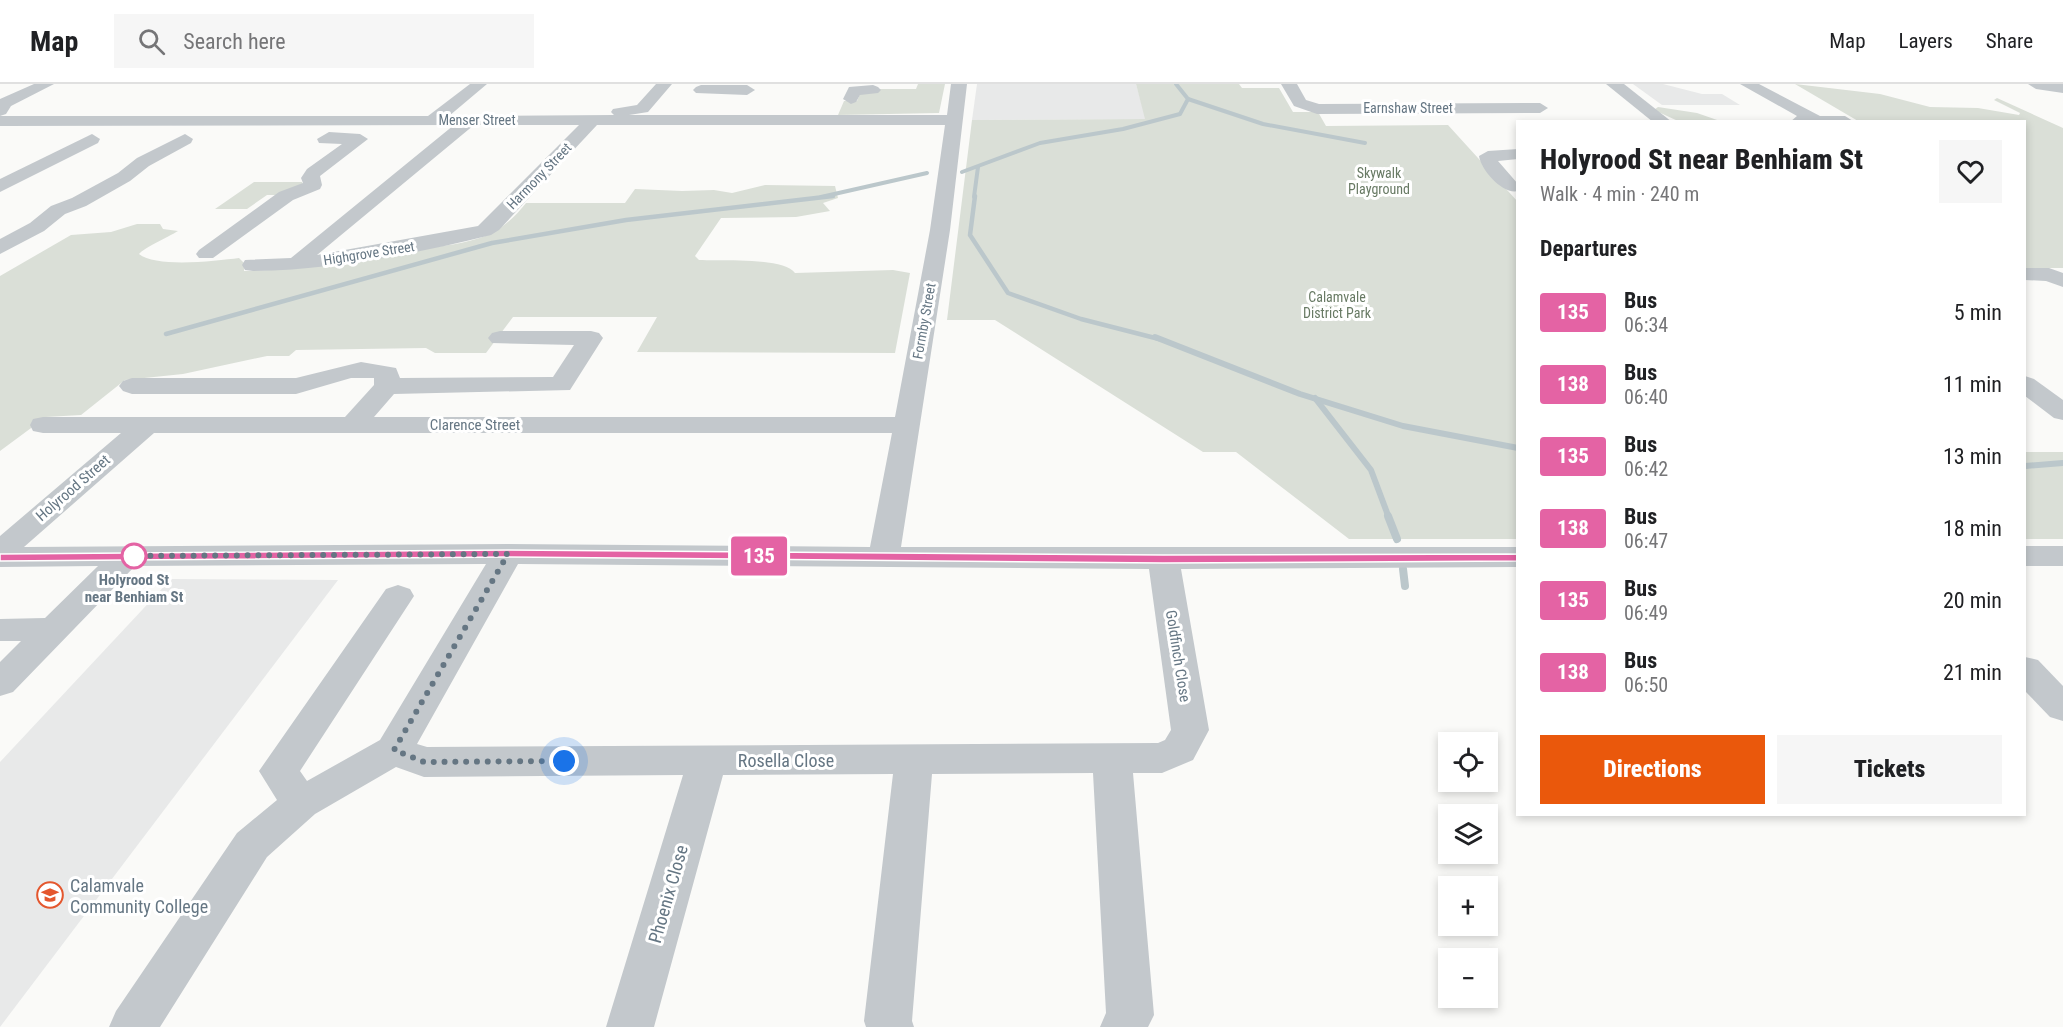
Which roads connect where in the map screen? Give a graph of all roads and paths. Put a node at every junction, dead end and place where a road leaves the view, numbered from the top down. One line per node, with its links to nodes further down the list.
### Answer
1 (46, 84): 17 (street)
2 (479, 84): 20 (street)
3 (664, 84): 15 (street)
4 (959, 84): 23 (street, Formby Street)
5 (1289, 84): 14 (street, Earnshaw Street)
6 (1614, 84): 24 (street)
7 (1748, 84): 25 (street)
8 (2036, 84): 9 (street)
9 (2063, 88)
10 (873, 90): 11 (street)
11 (854, 91)
12 (746, 92): 13 (street)
13 (693, 100): 22 (street, Menser Street); 23 (street, Menser Street)
14 (1540, 108)
15 (642, 109): 16 (street); 18 (street)
16 (663, 109)
17 (0, 111)
18 (619, 112)
19 (354, 119): 20 (street, Menser Street); 26 (street, Menser Street); 31 (street)
20 (434, 120): 21 (street, Menser Street)
21 (471, 120): 22 (street, Menser Street); 34 (street)
22 (593, 120): 42 (street, Harmony Street)
23 (953, 120): 57 (street, Formby Street)
24 (1661, 120)
25 (1815, 120)
26 (0, 121)
27 (62, 139): 28 (street)
28 (92, 139): 29 (street); 40 (street)
29 (113, 139)
30 (151, 139): 43 (street)
31 (360, 139): 32 (street); 44 (street)
32 (380, 139)
33 (421, 139): 34 (street)
34 (448, 139): 35 (street); 38 (street)
35 (471, 139)
36 (1509, 146): 41 (street)
37 (390, 165): 38 (street)
38 (417, 165): 39 (street); 45 (street)
39 (447, 165)
40 (0, 186)
41 (1511, 187)
42 (484, 231): 45 (street, Highgrove Street)
43 (0, 248)
44 (206, 254)
45 (300, 264): 46 (street, Highgrove Street)
46 (253, 265)
47 (2026, 274): 48 (street)
48 (2056, 278)
49 (500, 338): 52 (street)
50 (2026, 385): 53 (street)
51 (132, 386): 52 (street)
52 (387, 386): 56 (street)
53 (2063, 412)
54 (43, 425): 55 (street, Clarence Street)
55 (147, 425): 56 (street, Clarence Street); 58 (street, Holyrood Street)
56 (352, 425): 57 (street, Clarence Street)
57 (907, 425): 64 (street, Formby Street)
58 (0, 552)
59 (508, 554): 60 (street); 64 (street); 73 (street)
60 (126, 556): 63 (street); 68 (street)
61 (2026, 556): 62 (street)
62 (2063, 556)
63 (0, 557)
64 (884, 557): 66 (street)
65 (1516, 557): 66 (street)
66 (1163, 559): 74 (street, Goldfinch Close)
67 (398, 596): 78 (street)
68 (53, 629): 69 (street); 71 (street)
69 (0, 630)
70 (2026, 670): 72 (street)
71 (0, 682)
72 (2063, 708)
73 (394, 750): 77 (street, Rosella Close); 78 (street)
74 (1179, 750): 75 (street, Rosella Close)
75 (1112, 759): 76 (street, Rosella Close); 82 (street)
76 (914, 760): 77 (street, Rosella Close); 81 (street)
77 (707, 761): 80 (street, Phoenix Close)
78 (301, 803): 79 (street)
79 (133, 1027)
80 (630, 1027)
81 (890, 1027)
82 (1124, 1027)

